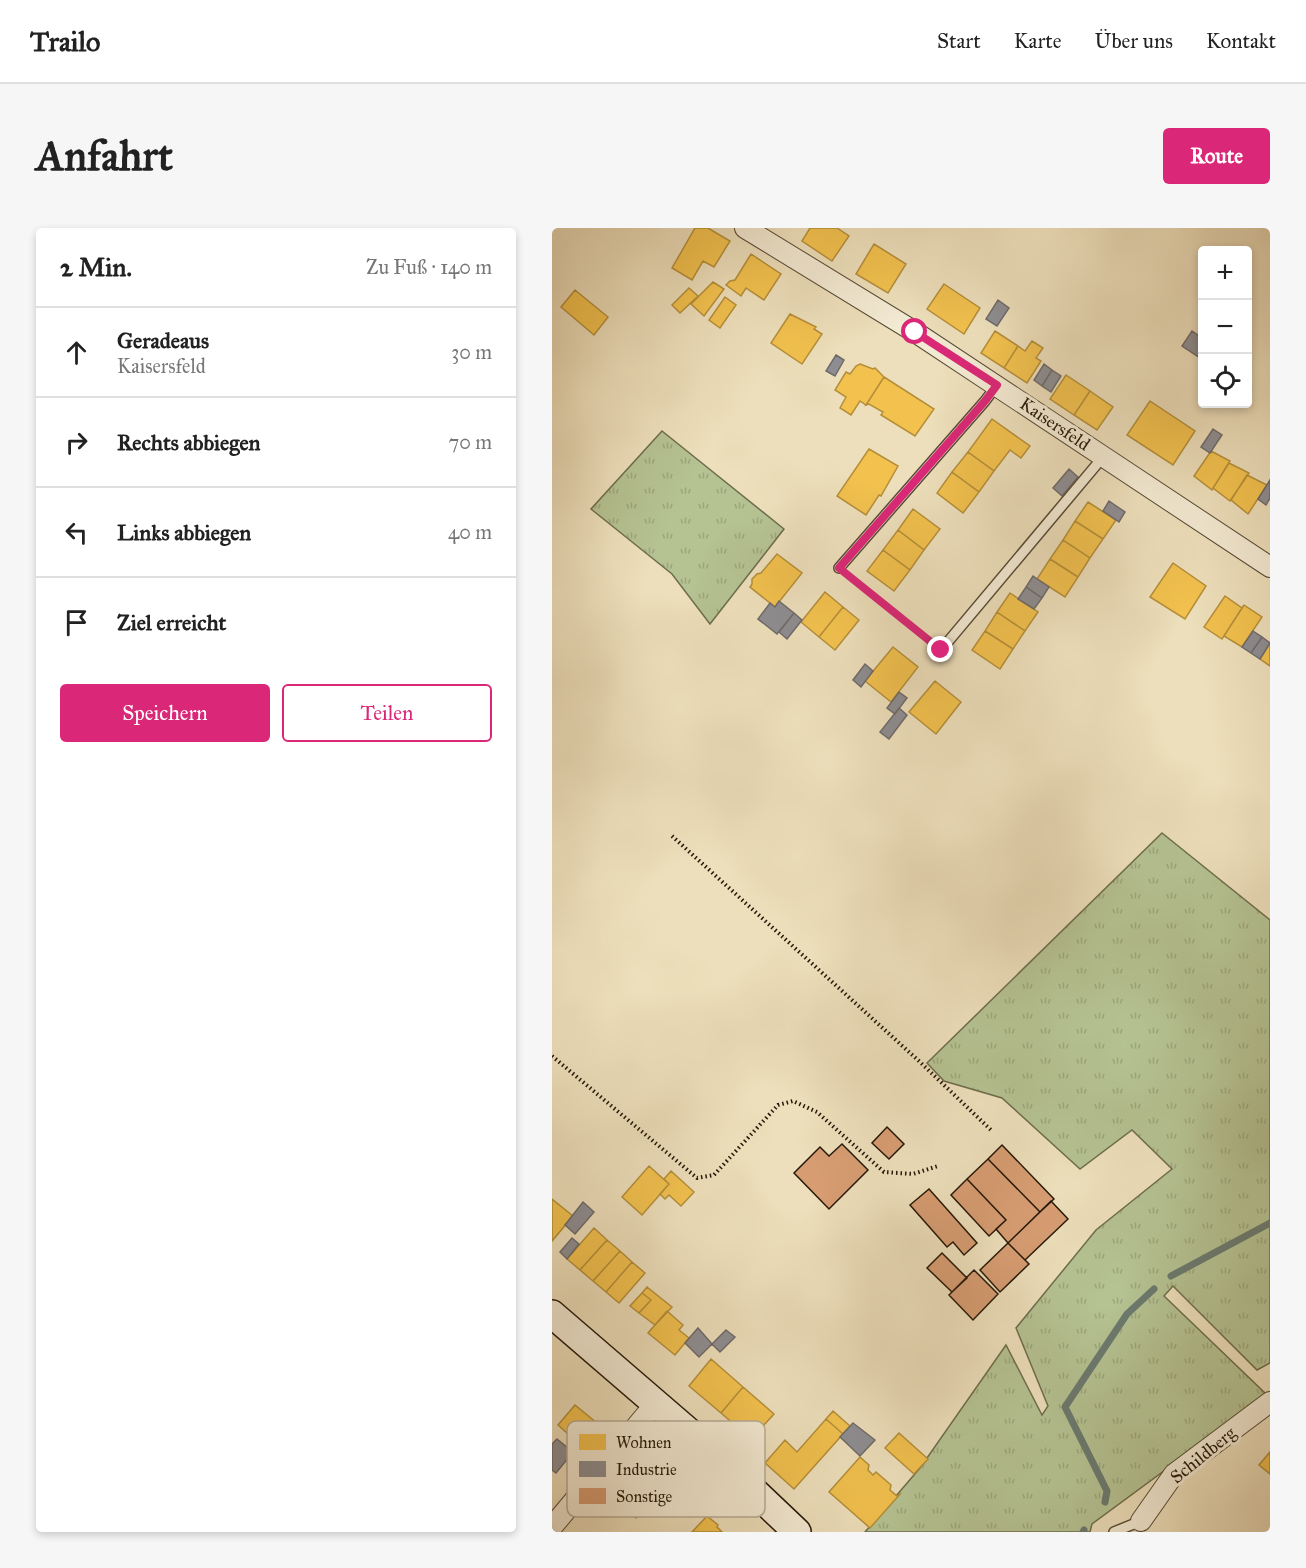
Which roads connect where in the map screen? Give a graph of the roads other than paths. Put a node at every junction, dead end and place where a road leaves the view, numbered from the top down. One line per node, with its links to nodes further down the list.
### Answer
1 (745, 228): 2 (street, Kaisersfeld)
2 (997, 385): 3 (street, Kaisersfeld); 5 (lane)
3 (1103, 456): 4 (street, Kaisersfeld); 6 (lane)
4 (1270, 567)
5 (839, 568)
6 (941, 650)
7 (552, 1314): 9 (main road)
8 (1270, 1402): 14 (street, Schildberg)
9 (655, 1404): 10 (street); 11 (main road)
10 (641, 1421)
11 (675, 1421)
12 (765, 1502): 16 (main road)
13 (567, 1509): 15 (street)
14 (1142, 1521): 17 (lane, Schildberg)
15 (552, 1527)
16 (797, 1532)
17 (1113, 1532)

